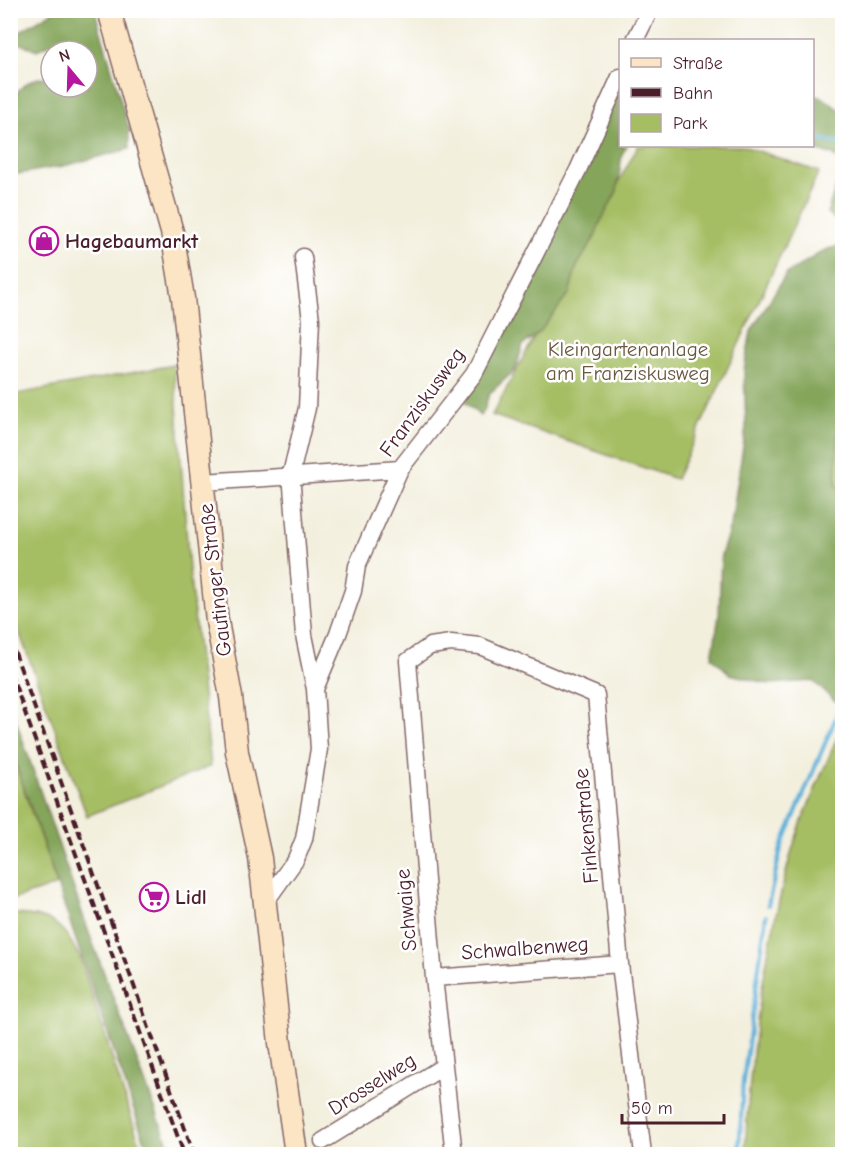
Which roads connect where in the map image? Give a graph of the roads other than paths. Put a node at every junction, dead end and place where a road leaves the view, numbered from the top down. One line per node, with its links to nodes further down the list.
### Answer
1 (109, 10): 8 (main road, Gautinger Straße)
2 (650, 10): 3 (street)
3 (636, 39)
4 (619, 81): 6 (street, Franziskusweg)
5 (303, 257): 7 (street)
6 (400, 469): 7 (street); 10 (street, Franziskusweg)
7 (291, 474): 8 (street); 10 (street)
8 (204, 482): 11 (main road, Gautinger Straße)
9 (408, 661): 12 (street, Finkenstraße); 13 (street, Schwaige)
10 (315, 689): 11 (street, Franziskusweg)
11 (267, 901): 16 (main road, Gautinger Straße)
12 (620, 964): 13 (street, Schwalbenweg); 18 (street, Finkenstraße)
13 (434, 978): 14 (street, Schwaige)
14 (444, 1066): 15 (street, Drosselweg); 17 (street, Schwaige)
15 (323, 1141)
16 (296, 1155)
17 (454, 1155)
18 (643, 1155)

